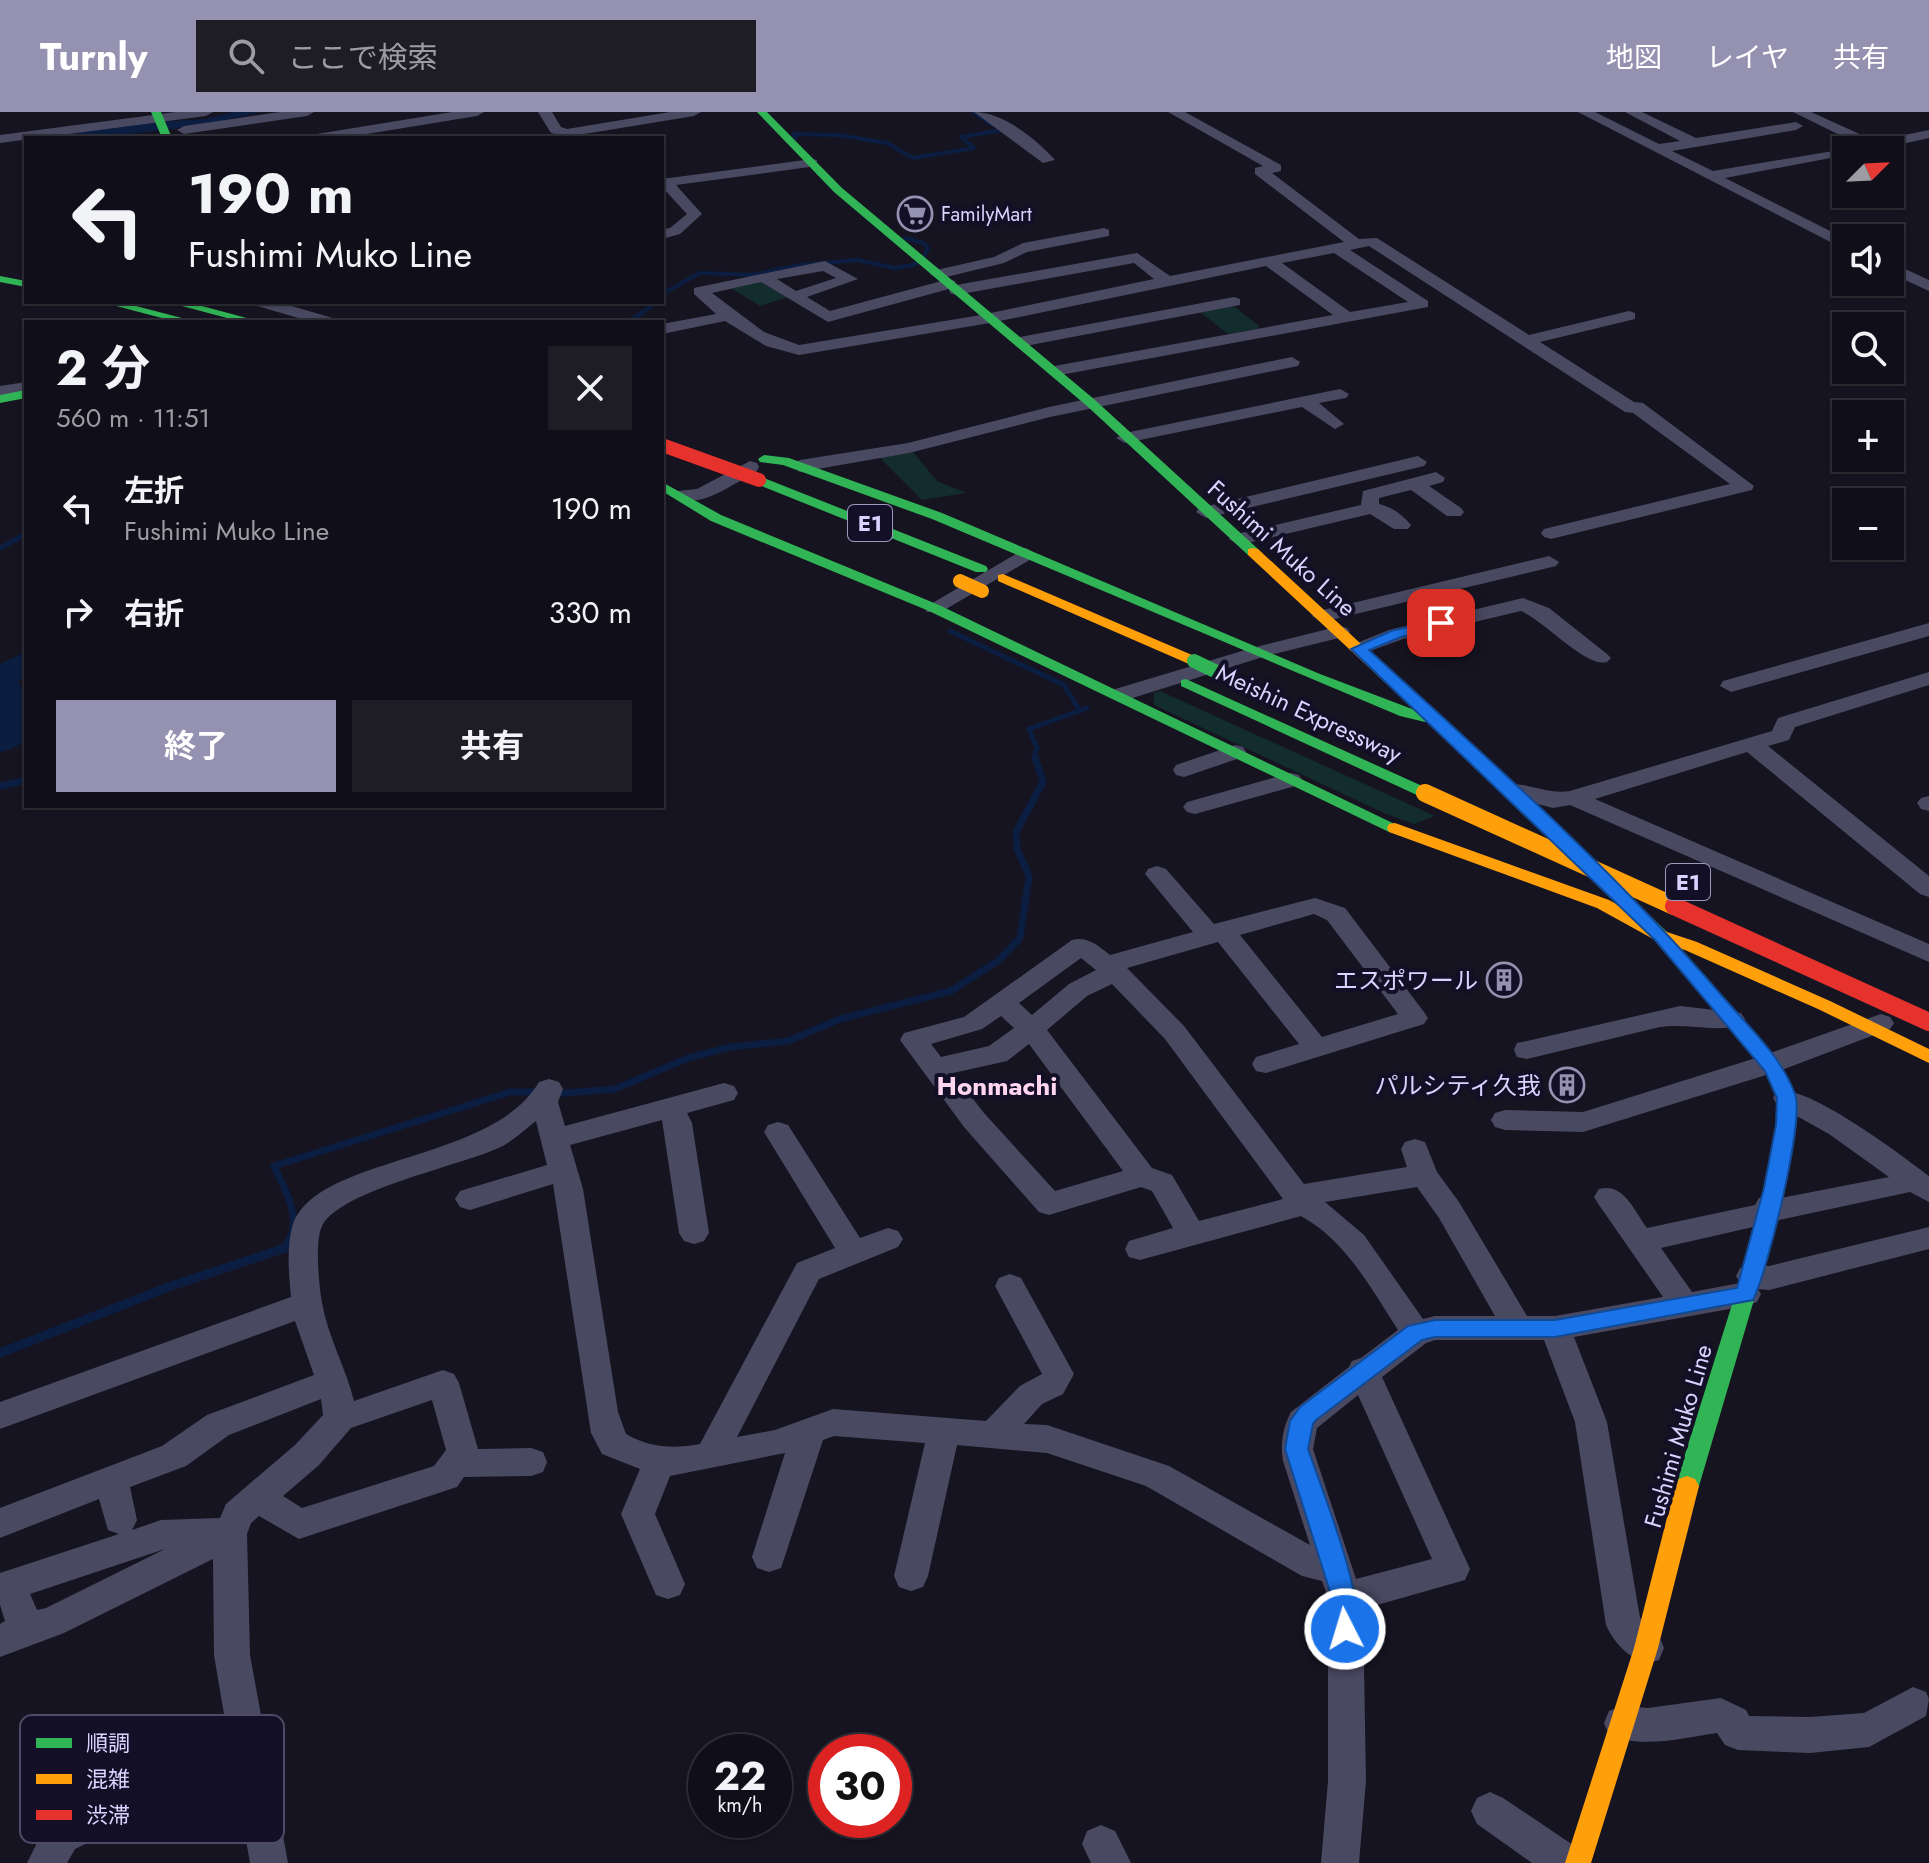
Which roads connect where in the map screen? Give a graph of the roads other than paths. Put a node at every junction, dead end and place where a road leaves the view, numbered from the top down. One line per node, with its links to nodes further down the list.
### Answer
1 (131, 112): 14 (street)
2 (206, 112): 19 (street)
3 (307, 112): 19 (street)
4 (387, 112): 18 (street)
5 (477, 112): 15 (street)
6 (545, 112): 24 (street)
7 (694, 112): 24 (street)
8 (762, 112): 35 (main road, Fushimi Muko Line)
9 (981, 112): 34 (street)
10 (1175, 112): 42 (street)
11 (1585, 112): 17 (street)
12 (1635, 113): 17 (street); 31 (street)
13 (344, 114): 22 (street)
14 (86, 115): 20 (street)
15 (440, 118): 18 (street); 21 (street)
16 (1798, 119): 27 (street); 31 (street)
17 (1602, 121): 32 (street)
18 (400, 125): 22 (street)
19 (161, 128): 25 (street)
20 (0, 130)
21 (452, 131)
22 (363, 134): 26 (street)
23 (1929, 134): 30 (street)
24 (580, 135)
25 (44, 136)
26 (340, 136)
27 (1846, 136)
28 (24, 137): 29 (street)
29 (0, 139)
30 (1904, 139)
31 (1692, 142): 32 (street)
32 (1657, 149): 36 (street)
33 (1832, 153): 36 (street)
34 (1048, 160)
35 (812, 163): 37 (street); 48 (main road, Fushimi Muko Line)
36 (1711, 176): 41 (street)
37 (664, 183): 40 (street)
38 (1090, 222): 39 (street)
39 (1104, 233): 44 (street); 48 (street)
40 (664, 234)
41 (1832, 238)
42 (1356, 244): 43 (street); 73 (street)
43 (1337, 248): 45 (street); 65 (street)
44 (1137, 258): 48 (street); 53 (street)
45 (1267, 260): 49 (street); 65 (street)
46 (0, 263): 47 (main road)
47 (24, 269)
48 (936, 273): 63 (street); 64 (main road, Fushimi Muko Line)
49 (1198, 273): 53 (street); 62 (street)
50 (1904, 274): 55 (street)
51 (758, 278): 56 (street); 56 (street); 61 (street)
52 (0, 279): 54 (main road)
53 (1166, 280): 64 (street)
54 (24, 284)
55 (1929, 286)
56 (795, 296): 63 (street)
57 (115, 304): 66 (main road)
58 (181, 304): 67 (main road)
59 (231, 304): 68 (main road)
60 (268, 304): 69 (street)
61 (728, 316): 71 (street); 72 (street)
62 (1252, 316): 65 (street); 74 (street); 76 (street)
63 (828, 317): 72 (street)
64 (989, 317): 72 (street); 74 (main road, Fushimi Muko Line)
65 (1346, 317)
66 (183, 320)
67 (248, 320)
68 (284, 320)
69 (323, 320)
70 (1624, 322): 73 (street)
71 (664, 329)
72 (864, 338)
73 (1528, 340): 104 (street)
74 (1020, 342): 76 (main road, Fushimi Muko Line)
75 (1292, 362): 83 (street)
76 (1055, 371): 83 (main road, Fushimi Muko Line)
77 (24, 387): 78 (street)
78 (0, 391)
79 (24, 394): 81 (main road)
80 (1340, 394): 82 (street)
81 (0, 399)
82 (1305, 401): 84 (street); 85 (street)
83 (1091, 403): 89 (main road, Fushimi Muko Line); 95 (street)
84 (1247, 413): 86 (street); 87 (street)
85 (1335, 424)
86 (1189, 425): 89 (street); 90 (street)
87 (1265, 428)
88 (664, 429): 92 (street)
89 (1125, 438): 101 (main road, Fushimi Muko Line)
90 (1206, 439)
91 (664, 446): 117 (main road, Meishin Expressway / E1, bridge)
92 (757, 459): 95 (main road); 99 (street)
93 (1418, 462): 101 (street)
94 (664, 464): 108 (main road, E1, bridge)
95 (800, 466): 106 (main road)
96 (1436, 478): 97 (street)
97 (1414, 484): 100 (street); 102 (street)
98 (664, 487): 99 (main road)
99 (685, 495): 109 (main road)
100 (1370, 508): 103 (street); 105 (street)
101 (1206, 512): 105 (main road, Fushimi Muko Line)
102 (1454, 512)
103 (1401, 525)
104 (1551, 533)
105 (1239, 539): 110 (main road, Fushimi Muko Line)
106 (1026, 554): 109 (street); 114 (main road)
107 (1549, 562): 110 (street)
108 (1003, 600)
109 (934, 608): 120 (main road)
110 (1322, 616): 112 (main road, Fushimi Muko Line)
111 (1929, 629): 119 (street)
112 (1340, 632): 113 (main road, Fushimi Muko Line); 114 (street)
113 (1359, 649): 115 (street); 121 (main road, Fushimi Muko Line)
114 (1259, 652): 120 (street); 121 (main road)
115 (1600, 658)
116 (1154, 669): 140 (main road, Meishin Expressway / E1, bridge)
117 (1226, 676)
118 (1929, 678): 122 (street)
119 (1731, 686)
120 (1120, 695): 123 (main road)
121 (1436, 719): 127 (main road, Fushimi Muko Line)
122 (1751, 744): 128 (street); 132 (street)
123 (1235, 752): 124 (street); 125 (main road)
124 (1184, 770)
125 (1291, 780): 129 (street); 134 (main road)
126 (1477, 788): 130 (main road)
127 (1511, 790): 128 (street); 134 (main road, Fushimi Muko Line)
128 (1573, 798): 135 (street)
129 (1195, 807)
130 (1593, 840)
131 (1157, 874): 133 (street)
132 (1929, 889)
133 (1216, 932): 136 (street); 143 (street); 143 (street)
134 (1661, 936): 139 (main road, Fushimi Muko Line); 141 (main road)
135 (1929, 954)
136 (1113, 967): 137 (street); 142 (street); 160 (street)
137 (1002, 1003): 142 (street); 148 (street)
138 (1929, 1005): 141 (street)
139 (1732, 1019): 144 (street); 147 (main road, Fushimi Muko Line)
140 (1929, 1022)
141 (1869, 1027): 145 (main road); 147 (street)
142 (1031, 1028): 148 (street); 156 (street)
143 (1317, 1049): 146 (street)
144 (1527, 1050)
145 (1929, 1057)
146 (1266, 1064)
147 (1769, 1064): 150 (main road, Fushimi Muko Line); 152 (street)
148 (934, 1068): 156 (street)
149 (724, 1093): 151 (street)
150 (1787, 1098): 157 (street); 161 (main road, Fushimi Muko Line)
151 (671, 1108): 154 (street); 162 (street)
152 (1505, 1120)
153 (778, 1132): 168 (street)
154 (557, 1138): 155 (street); 171 (street)
155 (562, 1171): 159 (street); 184 (street)
156 (1142, 1176): 163 (street)
157 (1922, 1186): 161 (street)
158 (1609, 1197): 166 (street)
159 (470, 1199)
160 (1300, 1200): 163 (street); 173 (street); 175 (street)
161 (1767, 1213): 166 (street); 169 (main road, Fushimi Muko Line)
162 (694, 1233)
163 (1192, 1234): 167 (street)
164 (1929, 1238): 169 (street)
165 (888, 1239): 168 (street)
166 (1640, 1241): 172 (street)
167 (1140, 1249)
168 (854, 1253): 183 (street)
169 (1748, 1285): 172 (street); 197 (main road, Fushimi Muko Line)
170 (1010, 1286): 182 (street)
171 (307, 1304): 177 (street); 178 (street)
172 (1685, 1305): 174 (street)
173 (1518, 1328): 174 (street); 175 (street)
174 (1555, 1328): 197 (street)
175 (1416, 1333): 176 (street)
176 (1363, 1370): 194 (street); 194 (street)
177 (334, 1381): 179 (street); 187 (street)
178 (0, 1416)
179 (340, 1419): 186 (street); 188 (street)
180 (809, 1431): 181 (street); 183 (street); 192 (street)
181 (944, 1431): 182 (street); 193 (street)
182 (993, 1435): 194 (street)
183 (710, 1456): 184 (street)
184 (660, 1460): 195 (street)
185 (531, 1462): 186 (street)
186 (455, 1463): 188 (street)
187 (112, 1479): 189 (street); 190 (street)
188 (258, 1498): 191 (street)
189 (120, 1520)
190 (0, 1523)
191 (230, 1534): 196 (street); 196 (street); 199 (street)
192 (769, 1557)
193 (911, 1576)
194 (1340, 1582): 206 (street)
195 (668, 1584)
196 (10, 1616)
197 (1646, 1648): 200 (main road, Fushimi Muko Line)
198 (1913, 1704): 200 (street)
199 (242, 1715)
200 (1622, 1723): 208 (main road, Fushimi Muko Line)
201 (1490, 1811): 207 (street)
202 (57, 1843): 204 (street)
203 (265, 1843): 205 (street)
204 (46, 1863)
205 (269, 1863)
206 (1340, 1863)
207 (1565, 1863)
208 (1578, 1863)

